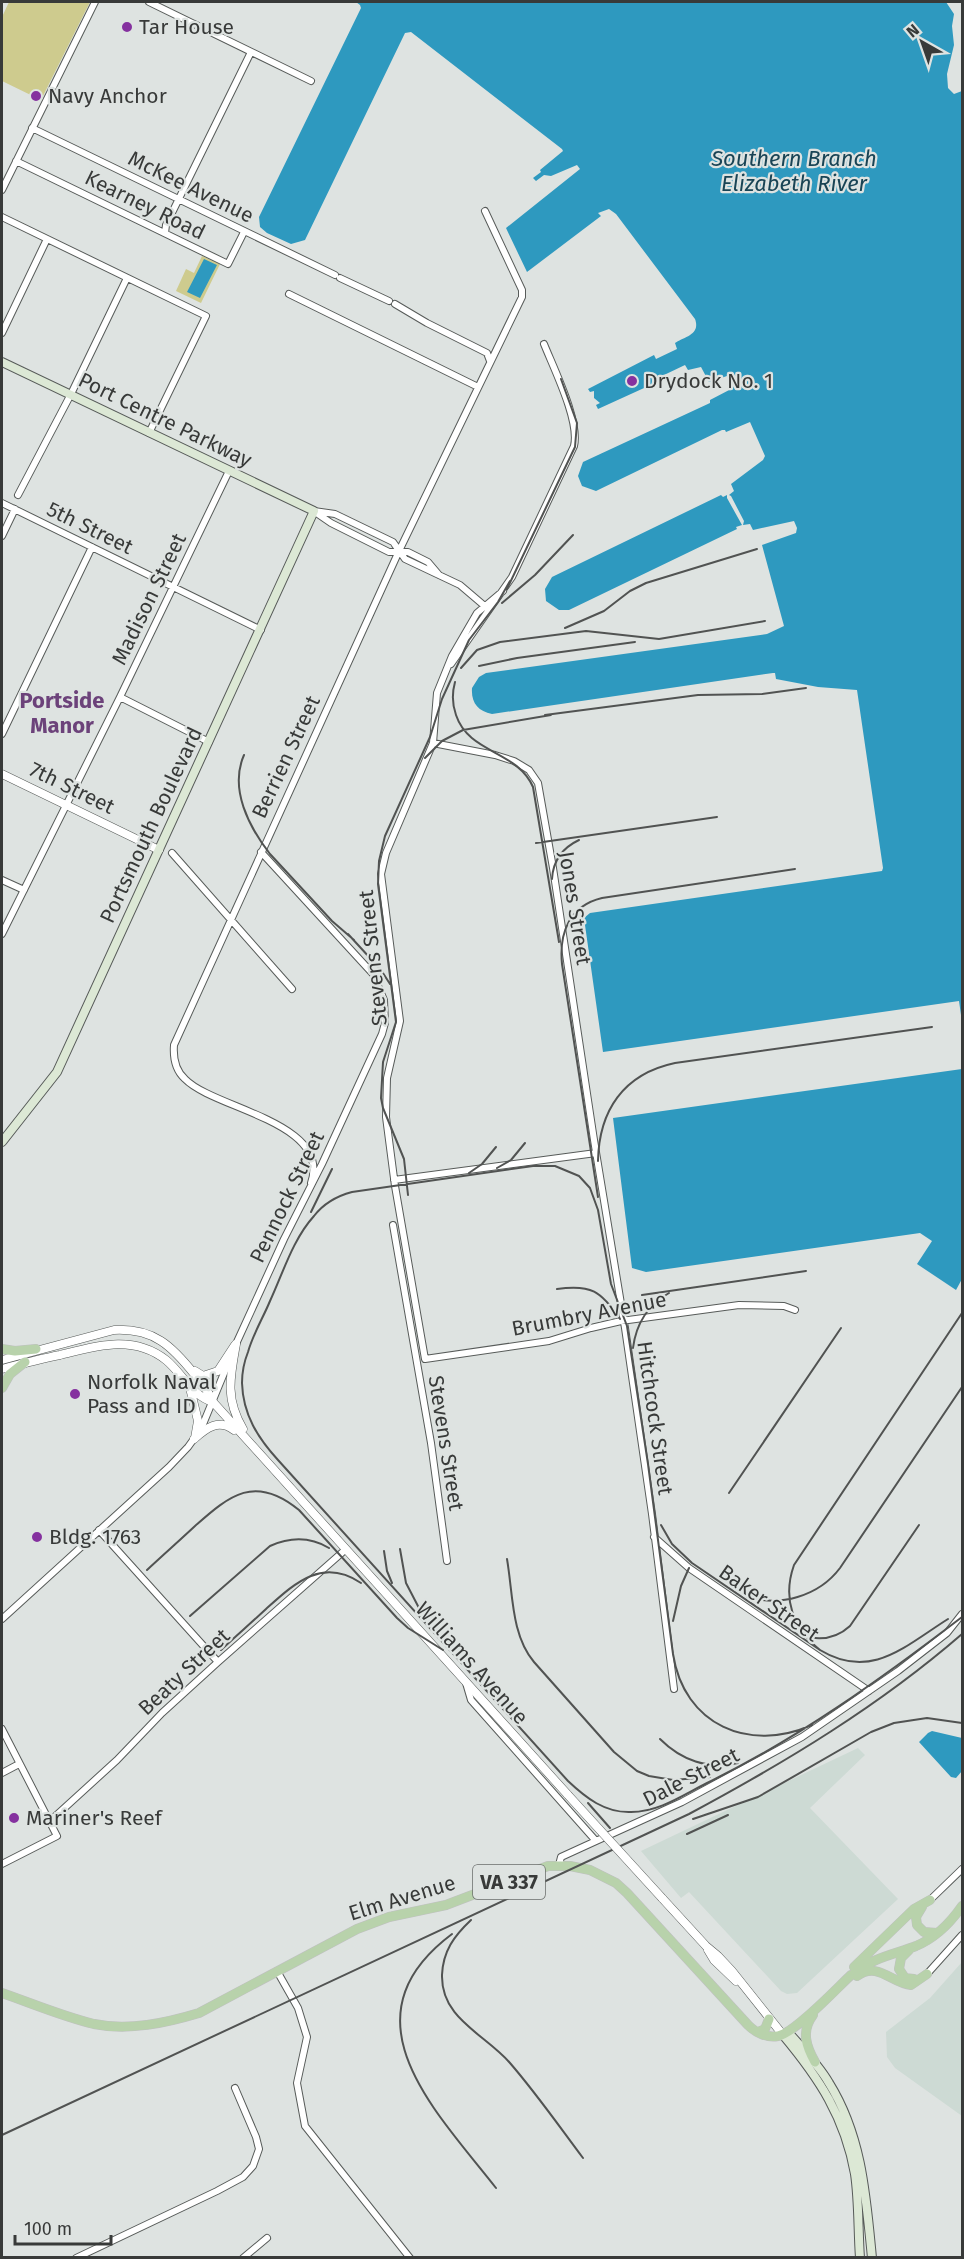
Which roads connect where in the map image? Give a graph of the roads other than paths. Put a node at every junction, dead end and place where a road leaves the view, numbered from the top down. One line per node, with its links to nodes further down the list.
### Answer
1 (95, 2): 5 (street)
2 (149, 2): 3 (street)
3 (251, 52): 4 (street); 8 (street)
4 (311, 81)
5 (32, 128): 6 (street); 8 (street, McKee Avenue)
6 (16, 161): 7 (street); 12 (street, Kearney Road)
7 (2, 190)
8 (178, 201): 11 (street, McKee Avenue); 12 (street)
9 (484, 211): 19 (street, Berrien Street)
10 (2, 217): 13 (street)
11 (244, 232): 12 (street, Kearney Road); 19 (street, McKee Avenue)
12 (165, 233)
13 (47, 239): 14 (street); 16 (street)
14 (127, 278): 21 (street); 22 (street)
15 (289, 294): 20 (street)
16 (2, 333)
17 (544, 344): 32 (street, Stevens Street)
18 (2, 362): 21 (main road, Port Centre Parkway)
19 (489, 363): 20 (street, Berrien Street)
20 (478, 387): 30 (street, Berrien Street)
21 (70, 394): 22 (main road, Port Centre Parkway); 24 (street)
22 (149, 433): 23 (main road, Port Centre Parkway)
23 (229, 471): 27 (main road, Port Centre Parkway); 31 (street, Madison Street)
24 (18, 495)
25 (2, 503): 26 (street, 5th Street)
26 (15, 509): 28 (street); 29 (street, 5th Street)
27 (314, 511): 30 (street); 30 (street); 33 (main road, Portsmouth Boulevard)
28 (2, 536)
29 (92, 547): 31 (street, 5th Street); 35 (street)
30 (399, 551): 32 (street); 41 (street, Berrien Street)
31 (173, 587): 33 (street, 5th Street); 34 (street, Madison Street)
32 (487, 608): 37 (street, Stevens Street)
33 (261, 630): 36 (main road, Portsmouth Boulevard)
34 (120, 697): 36 (street); 39 (street, Madison Street)
35 (2, 734)
36 (209, 742): 40 (main road, Portsmouth Boulevard)
37 (433, 743): 49 (street, Jones Street); 50 (street, Stevens Street)
38 (2, 774): 39 (street, 7th Street)
39 (66, 805): 40 (street, 7th Street); 44 (street, Madison Street)
40 (159, 850): 48 (main road, Portsmouth Boulevard)
41 (261, 852): 45 (street, Berrien Street); 51 (street, Pennock Street)
42 (172, 853): 45 (street)
43 (2, 880): 44 (street)
44 (24, 890): 46 (street, Madison Street)
45 (230, 919): 47 (street); 51 (street, Berrien Street)
46 (2, 934)
47 (292, 989)
48 (2, 1142)
49 (596, 1153): 50 (street); 54 (street, Hitchcock Street)
50 (394, 1180): 58 (street, Stevens Street)
51 (311, 1183): 55 (street, Pennock Street)
52 (393, 1225): 71 (street, Stevens Street)
53 (795, 1310): 54 (street, Brumbry Avenue)
54 (624, 1321): 58 (street, Brumbry Avenue); 69 (street, Hitchcock Street)
55 (236, 1344): 61 (street); 65 (street, Pennock Street); 67 (street)
56 (2, 1349): 57 (main road)
57 (36, 1349): 59 (street, Williams Avenue); 61 (street, Williams Avenue)
58 (424, 1359)
59 (2, 1360)
60 (25, 1362): 62 (street, Williams Avenue); 63 (street, Williams Avenue); 64 (main road)
61 (187, 1365): 65 (street, Williams Avenue)
62 (2, 1369)
63 (188, 1384): 65 (street, Williams Avenue); 66 (street)
64 (2, 1388)
65 (213, 1402): 66 (street, Pennock Street); 67 (street, Williams Avenue)
66 (194, 1439): 67 (street); 68 (street, Pennock Street)
67 (250, 1442): 70 (street, Williams Avenue)
68 (99, 1530): 73 (street, Pennock Street); 74 (street)
69 (654, 1537): 76 (street, Hitchcock Street); 77 (street, Baker Street)
70 (345, 1550): 74 (street, Beaty Street); 75 (street, Williams Avenue)
71 (447, 1561)
72 (963, 1614): 77 (street, Dale Street)
73 (2, 1619)
74 (218, 1662): 81 (street, Beaty Street)
75 (465, 1682): 82 (street); 99 (street, Williams Avenue, bridge)
76 (674, 1689)
77 (869, 1691): 82 (street, Dale Street)
78 (2, 1729): 79 (street)
79 (19, 1764): 80 (street); 81 (street)
80 (2, 1773)
81 (49, 1822): 83 (street)
82 (596, 1841): 84 (street, Dale Street)
83 (2, 1864)
84 (559, 1865): 92 (main road, Elm Avenue / VA 337); 100 (main road, Elm Avenue / VA 337)
85 (963, 1869): 86 (street)
86 (930, 1900): 88 (main road); 93 (main road)
87 (963, 1906): 88 (main road)
88 (941, 1930): 90 (main road)
89 (963, 1935): 94 (street)
90 (918, 1945): 91 (main road); 94 (main road)
91 (884, 1957): 93 (main road); 95 (main road)
92 (277, 1971): 96 (main road, Elm Avenue / VA 337); 108 (street)
93 (853, 1974): 95 (main road); 97 (main road); 97 (main road)
94 (927, 1974): 95 (main road)
95 (893, 1977)
96 (2, 1993)
97 (830, 1994): 98 (main road)
98 (820, 2004): 101 (main road); 102 (main road)
99 (766, 2014): 100 (main road); 101 (street, Williams Avenue)
100 (758, 2032): 101 (main road)
101 (785, 2033): 102 (main road); 104 (main road)
102 (815, 2062): 104 (main road)
103 (235, 2088): 106 (street)
104 (850, 2138): 109 (main road); 110 (main road)
105 (267, 2238): 107 (street)
106 (76, 2258)
107 (243, 2258)
108 (410, 2258)
109 (860, 2258)
110 (872, 2258)

